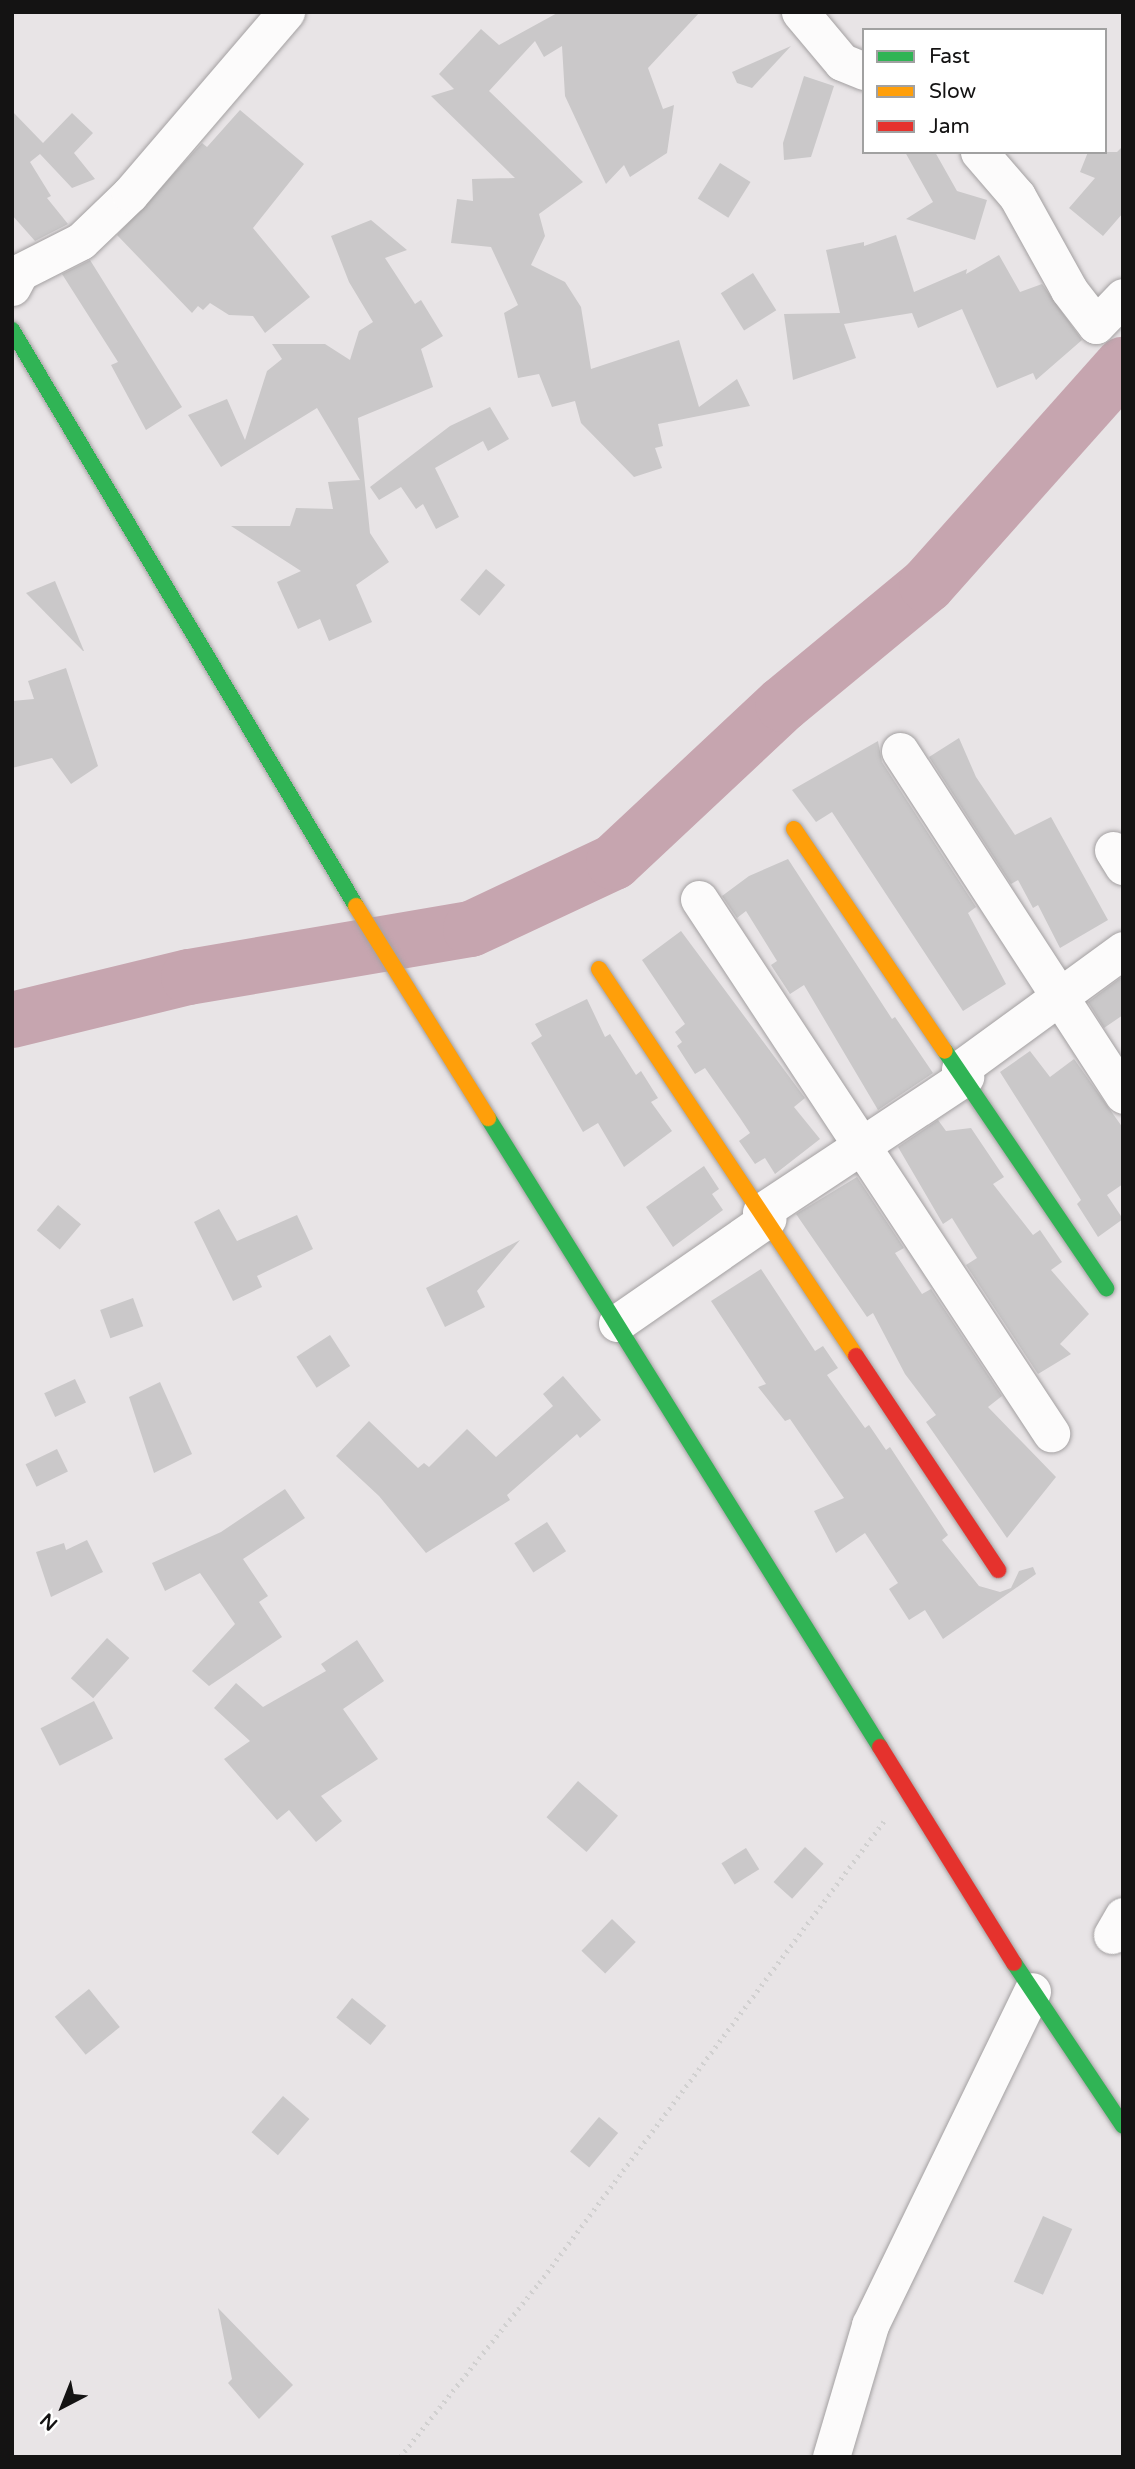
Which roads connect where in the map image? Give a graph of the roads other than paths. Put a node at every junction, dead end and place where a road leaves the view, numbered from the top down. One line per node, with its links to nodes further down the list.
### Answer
1 (286, 12): 5 (street)
2 (800, 12): 3 (street)
3 (862, 70)
4 (981, 154): 6 (street)
5 (12, 287)
6 (1123, 298)
7 (12, 330): 19 (street)
8 (900, 751): 13 (street)
9 (793, 829): 14 (street)
10 (699, 899): 16 (street)
11 (1123, 950): 13 (street)
12 (599, 969): 17 (street)
13 (1059, 996): 14 (street); 15 (street)
14 (962, 1073): 16 (street); 18 (street)
15 (1123, 1095)
16 (862, 1144): 17 (street); 20 (street)
17 (764, 1216): 19 (street); 21 (street)
18 (1106, 1288)
19 (617, 1323): 22 (street)
20 (1051, 1433)
21 (998, 1570)
22 (1032, 1991): 23 (street); 24 (street)
23 (1123, 2126)
24 (831, 2457)

